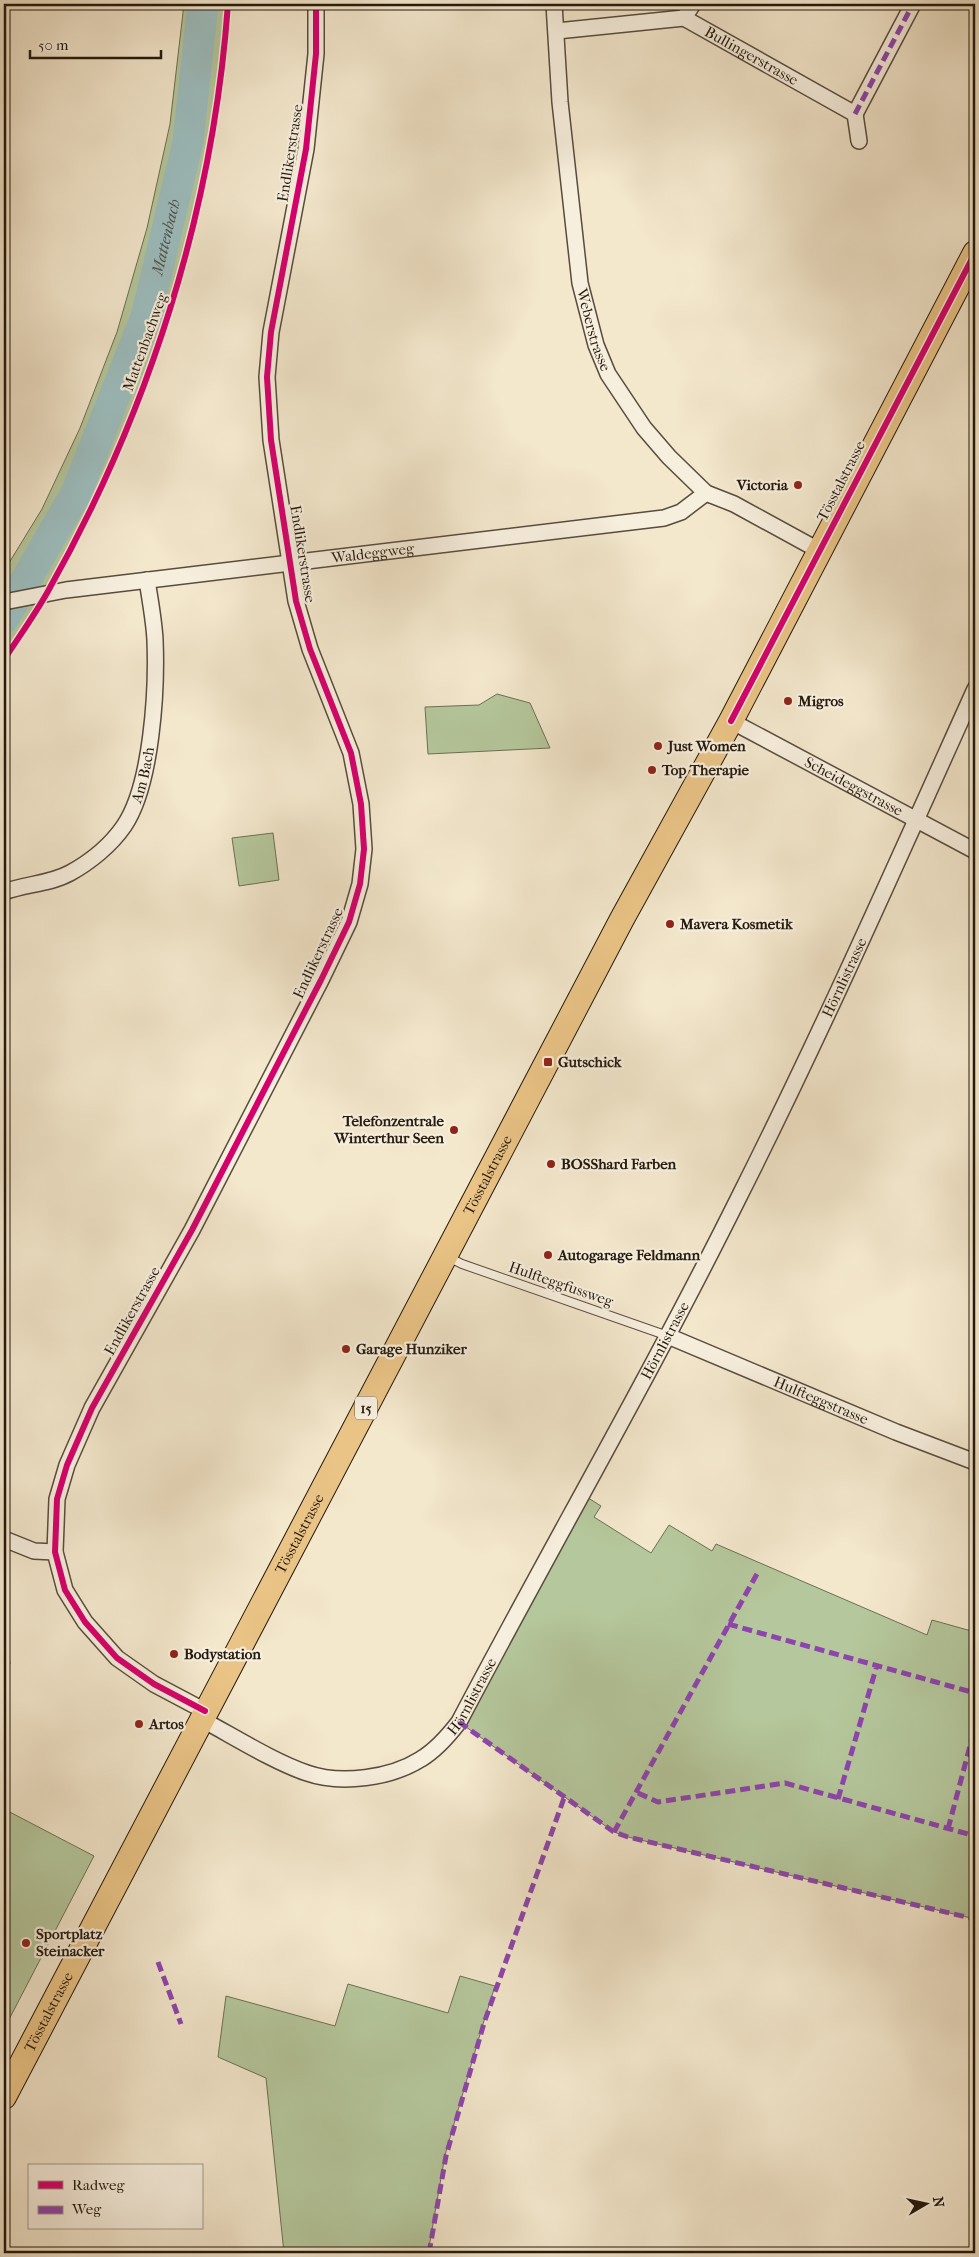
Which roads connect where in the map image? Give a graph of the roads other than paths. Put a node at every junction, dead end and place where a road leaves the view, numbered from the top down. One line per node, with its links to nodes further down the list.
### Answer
1 (316, 4): 12 (street, Endlikerstrasse)
2 (554, 4): 6 (street, Weberstrasse)
3 (692, 4): 5 (street)
4 (913, 4): 7 (street)
5 (684, 18): 6 (street); 7 (street, Bullingerstrasse)
6 (557, 31): 10 (street, Weberstrasse)
7 (855, 114): 8 (street)
8 (859, 141)
9 (975, 253): 11 (main road, Tösstalstrasse / 15)
10 (706, 493): 11 (street, Weberstrasse); 12 (street, Waldeggweg)
11 (820, 551): 16 (main road, Tösstalstrasse / 15)
12 (291, 562): 13 (street, Waldeggweg); 24 (street, Endlikerstrasse)
13 (147, 580): 14 (street, Waldeggweg); 19 (street, Am Bach)
14 (4, 602)
15 (975, 689): 17 (street, Hörnlistrasse)
16 (731, 721): 17 (street, Scheideggstrasse); 20 (main road, Tösstalstrasse / 15)
17 (915, 820): 18 (street, Scheideggstrasse); 21 (street, Hörnlistrasse)
18 (975, 851)
19 (4, 892)
20 (447, 1256): 21 (lane, Hulfteggfussweg); 25 (main road, Tösstalstrasse / 15)
21 (668, 1336): 22 (street, Hulfteggstrasse); 25 (street, Hörnlistrasse)
22 (975, 1462)
23 (4, 1539): 24 (street)
24 (55, 1552): 25 (street, Endlikerstrasse)
25 (203, 1715): 26 (main road, Tösstalstrasse / 15)
26 (4, 2097)

